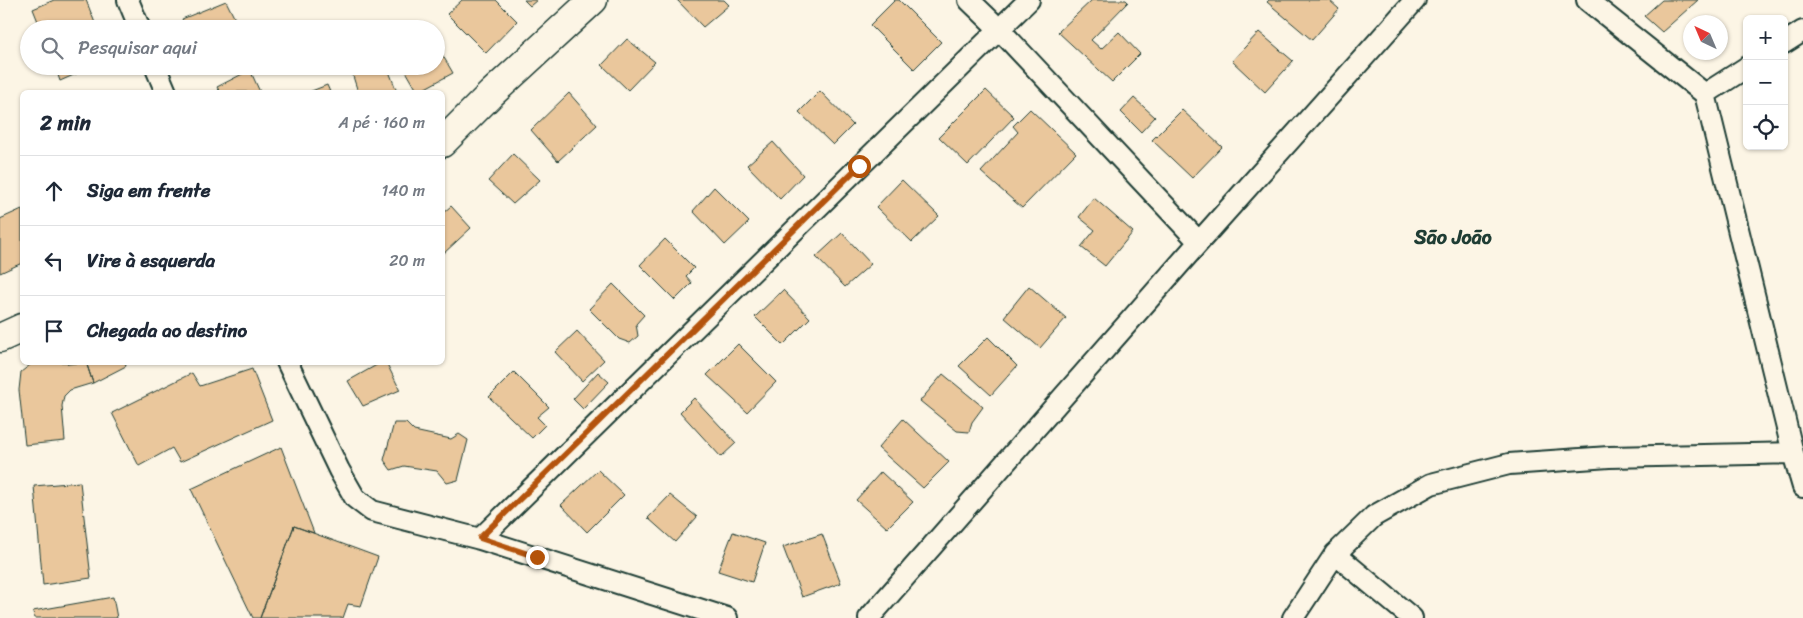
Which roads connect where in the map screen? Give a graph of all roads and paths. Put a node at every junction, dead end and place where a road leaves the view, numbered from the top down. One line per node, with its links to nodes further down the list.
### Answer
1 (128, 0): 7 (street)
2 (593, 0): 15 (street)
3 (969, 0): 8 (street)
4 (1029, 0): 8 (street)
5 (1415, 0): 16 (street)
6 (1587, 0): 14 (street)
7 (136, 20)
8 (999, 29): 16 (street); 22 (street)
9 (1803, 31): 10 (street)
10 (1788, 40)
11 (1743, 70): 14 (street)
12 (159, 75): 13 (street)
13 (165, 90)
14 (1705, 94): 20 (street)
15 (445, 140)
16 (1199, 242): 25 (street)
17 (20, 329): 18 (street)
18 (0, 338)
19 (288, 365): 22 (street)
20 (1793, 453): 21 (street); 23 (street)
21 (1803, 487)
22 (480, 538): 24 (street)
23 (1335, 554): 26 (street); 27 (street)
24 (726, 618)
25 (870, 618)
26 (1293, 618)
27 (1412, 618)

